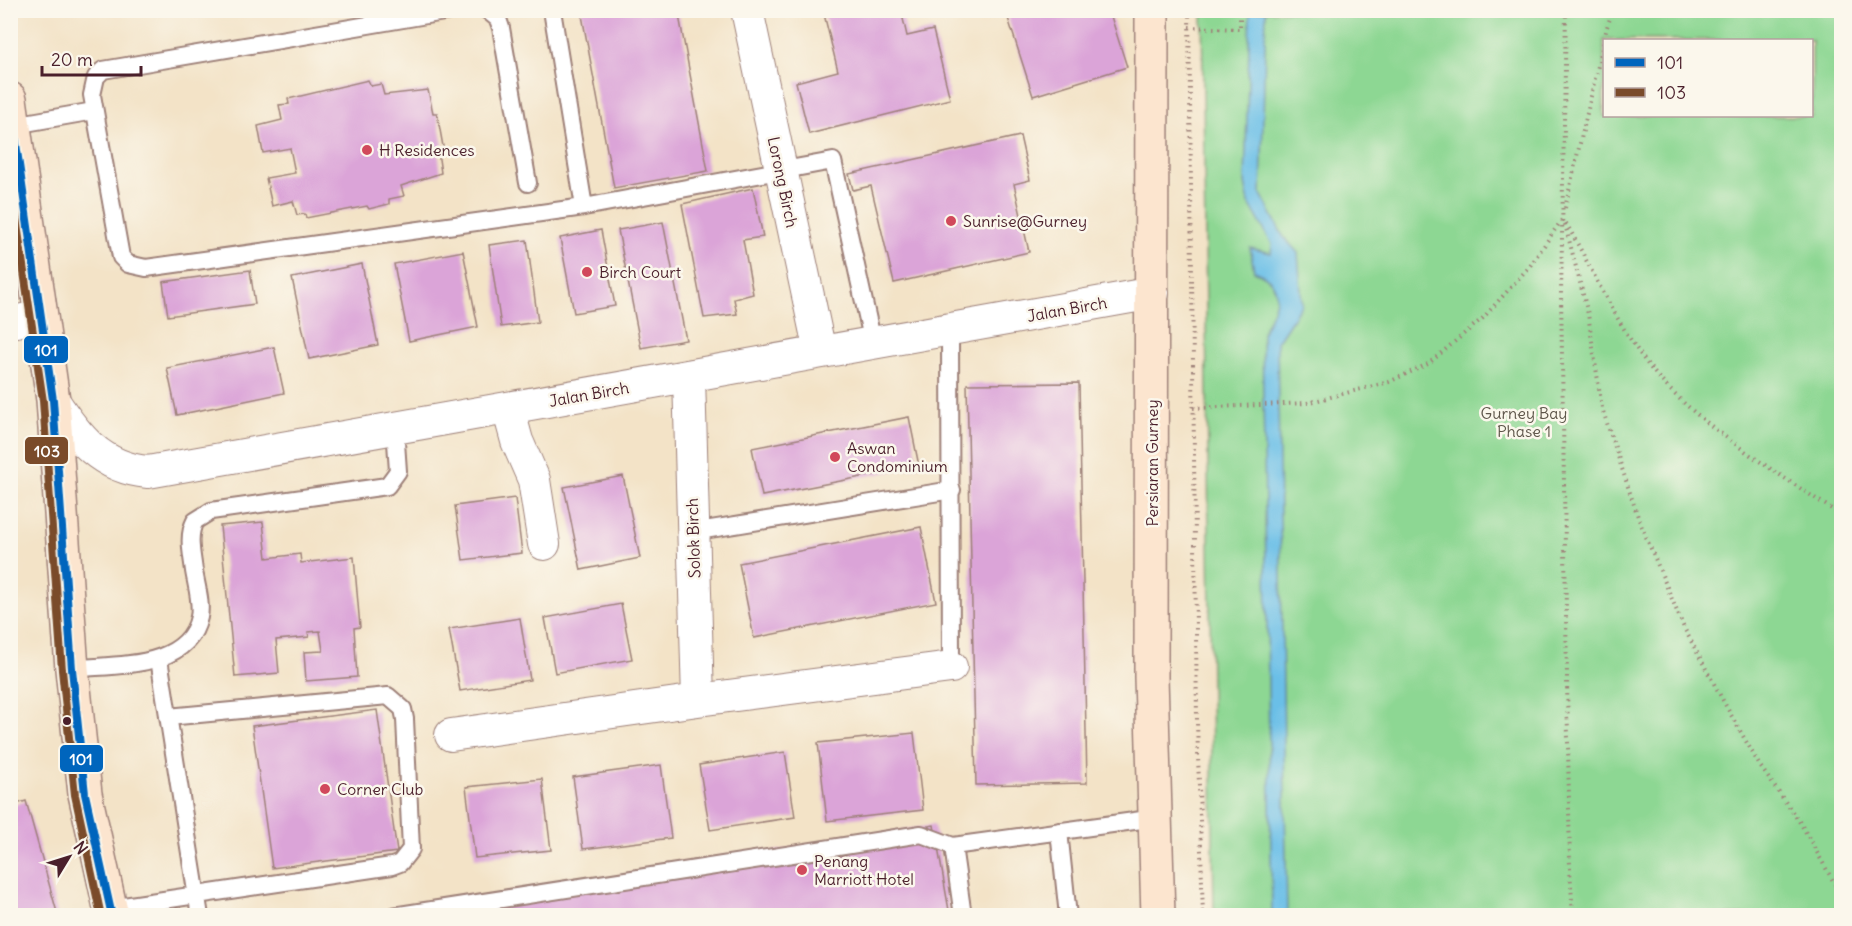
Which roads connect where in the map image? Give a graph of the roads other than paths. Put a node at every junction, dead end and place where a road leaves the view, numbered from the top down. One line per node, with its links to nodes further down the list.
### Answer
1 (456, 10): 6 (lane)
2 (488, 10): 9 (lane)
3 (552, 10): 10 (lane)
4 (747, 10): 8 (street, Lorong Birch)
5 (1152, 10): 11 (main road, Persiaran Gurney)
6 (94, 111): 7 (lane); 10 (lane)
7 (12, 112): 12 (main road)
8 (780, 170): 10 (lane); 14 (lane); 15 (street, Lorong Birch)
9 (528, 183)
10 (584, 207)
11 (1153, 293): 13 (street, Jalan Birch); 29 (main road, Persiaran Gurney)
12 (26, 320): 17 (main road)
13 (950, 329): 14 (street, Jalan Birch); 20 (lane)
14 (873, 343): 15 (street, Jalan Birch)
15 (820, 352): 16 (street, Jalan Birch)
16 (689, 376): 18 (street, Jalan Birch); 21 (street, Solok Birch)
17 (53, 400): 19 (street, Jalan Birch); 25 (main road)
18 (508, 408): 19 (street, Jalan Birch); 22 (street)
19 (395, 428): 23 (lane)
20 (952, 490): 21 (lane); 24 (lane)
21 (692, 532): 26 (street, Solok Birch)
22 (544, 544)
23 (159, 659): 25 (lane); 27 (lane)
24 (951, 667): 26 (street)
25 (72, 669): 33 (main road)
26 (698, 700): 28 (street)
27 (168, 717): 32 (lane); 32 (lane)
28 (451, 735)
29 (1156, 818): 30 (lane); 38 (main road, Persiaran Gurney)
30 (1059, 831): 31 (lane); 37 (lane)
31 (953, 846): 35 (lane); 36 (lane)
32 (196, 893): 33 (lane); 34 (lane)
33 (111, 912)
34 (200, 915)
35 (393, 915)
36 (963, 915)
37 (1068, 915)
38 (1158, 915)

